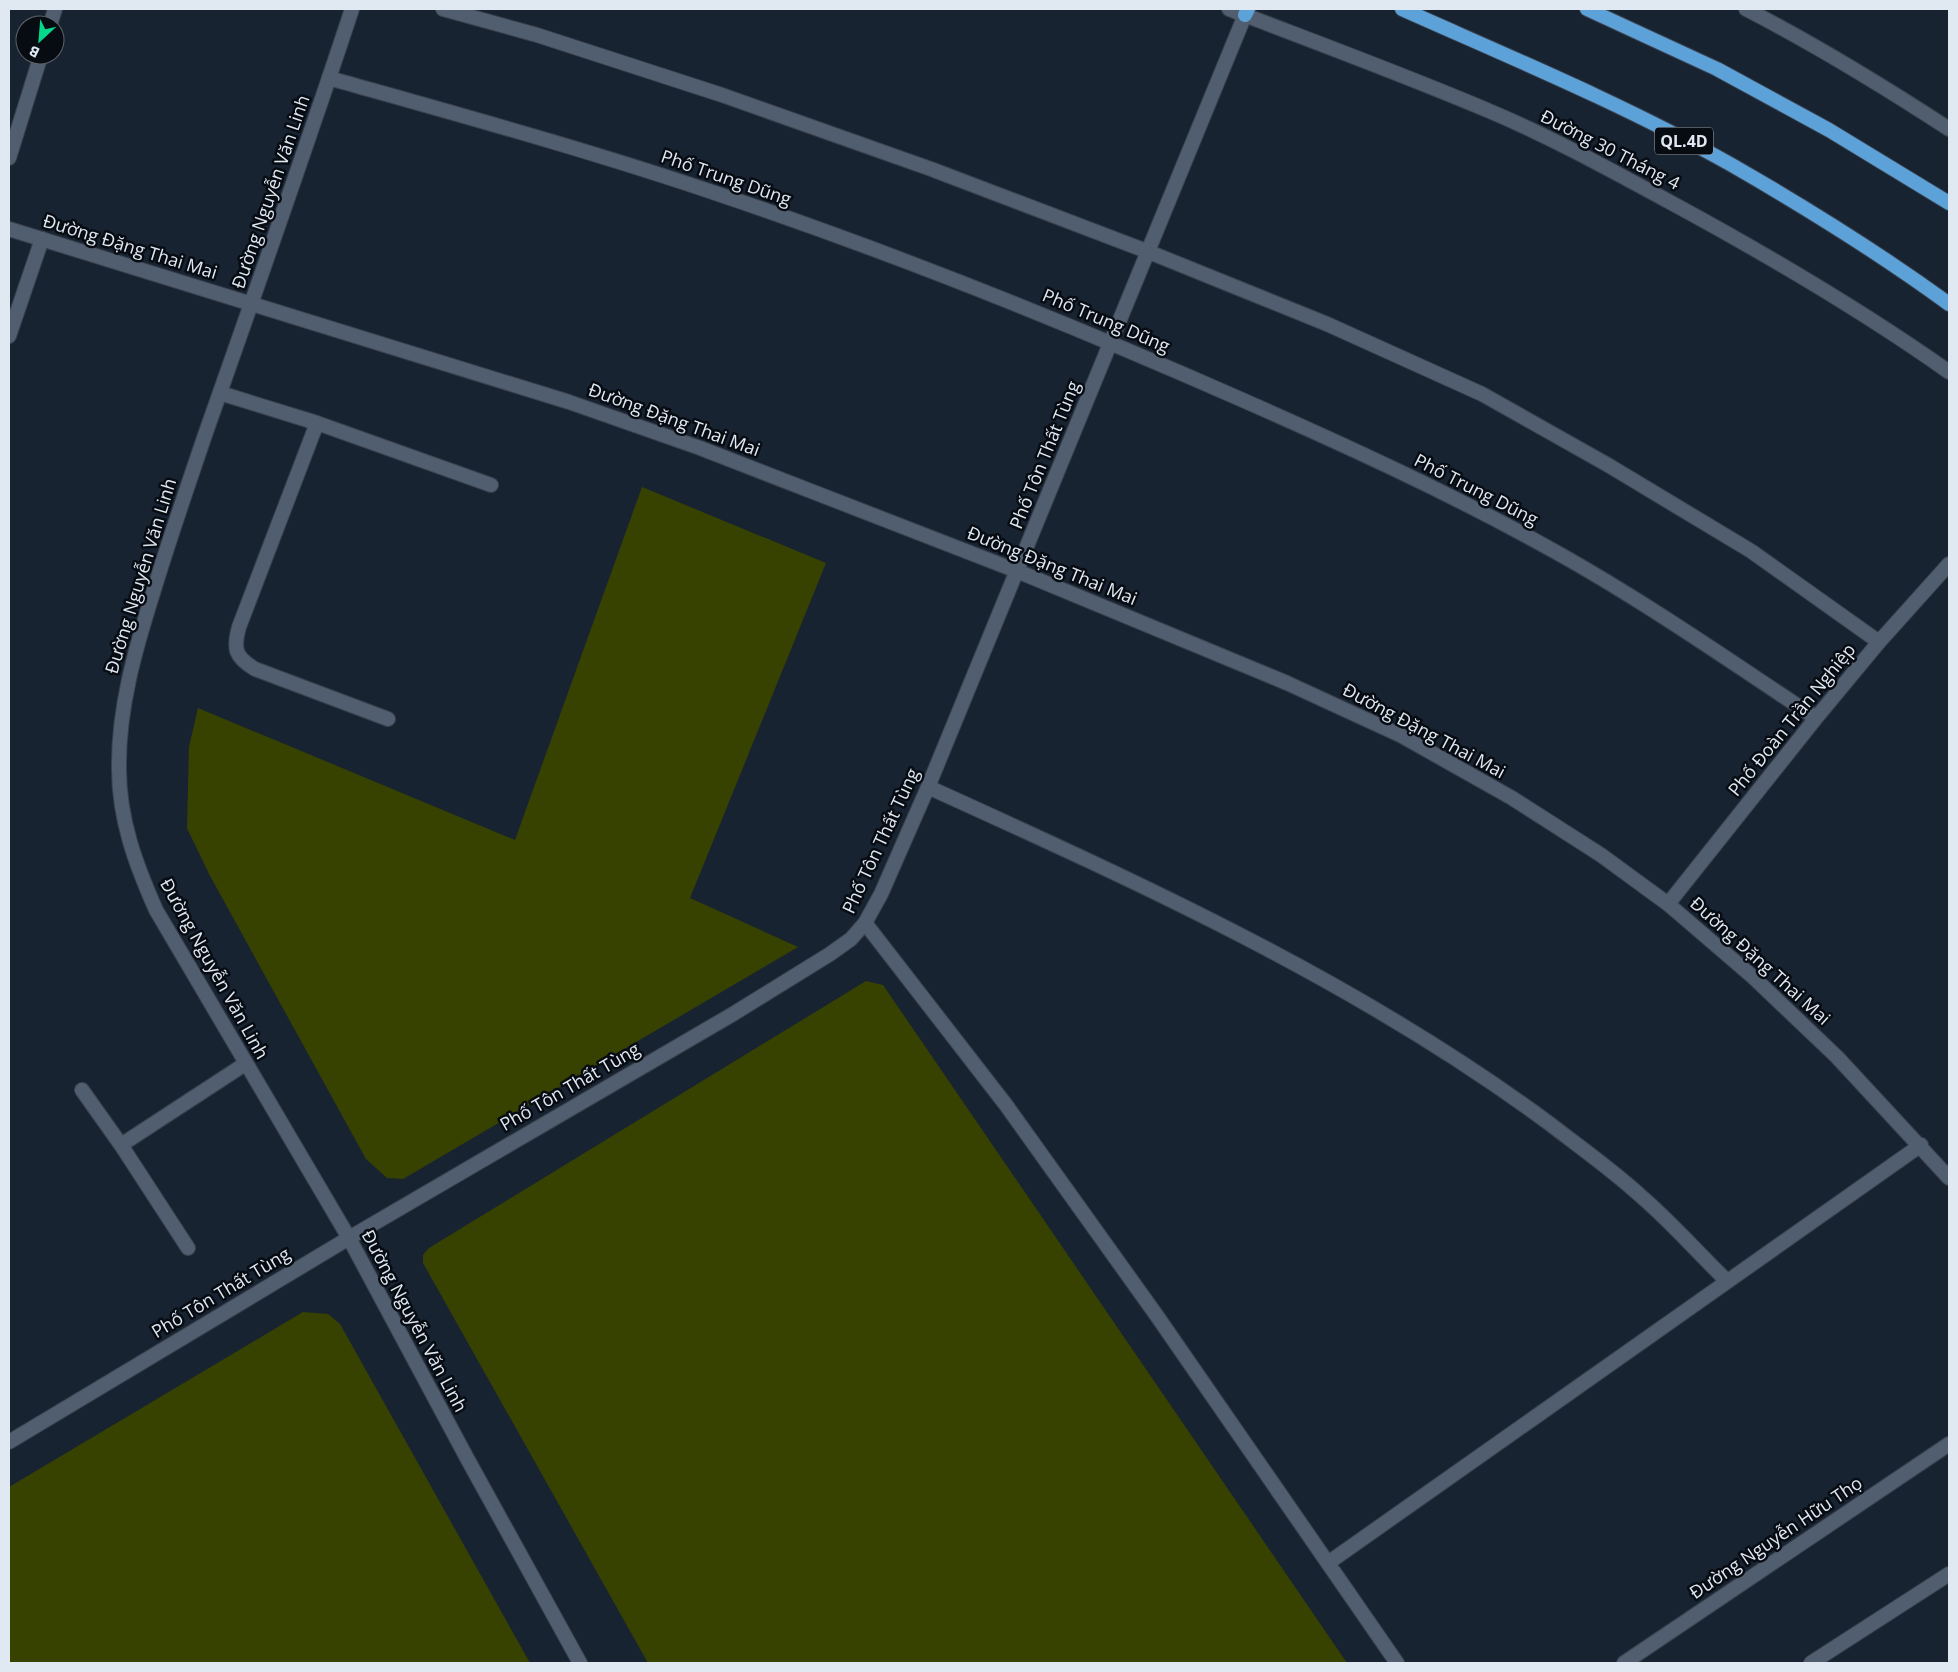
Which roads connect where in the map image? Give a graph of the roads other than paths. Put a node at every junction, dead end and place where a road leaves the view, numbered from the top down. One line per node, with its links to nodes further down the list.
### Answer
1 (352, 9): 9 (street, Đường Nguyễn Văn Linh)
2 (443, 9): 15 (street)
3 (1229, 9): 7 (street, Đường 30 Tháng 4)
4 (1402, 9): 17 (highway, QL.4D)
5 (1587, 9): 12 (highway)
6 (1746, 9): 10 (street)
7 (1246, 12): 15 (street, Phố Tôn Thất Tùng); 20 (street, Đường 30 Tháng 4)
8 (38, 65): 11 (street)
9 (330, 78): 16 (street, Đường Nguyễn Văn Linh); 19 (street, Phố Trung Dũng)
10 (1949, 130)
11 (9, 158)
12 (1949, 203)
13 (9, 228): 14 (street, Đường Đặng Thai Mai)
14 (42, 239): 16 (street, Đường Đặng Thai Mai); 18 (street)
15 (1149, 252): 19 (street, Phố Tôn Thất Tùng); 26 (street)
16 (252, 304): 21 (street, Đường Nguyễn Văn Linh); 25 (street, Đường Đặng Thai Mai)
17 (1949, 304)
18 (9, 336)
19 (1112, 342): 25 (street, Phố Tôn Thất Tùng); 27 (street, Phố Trung Dũng)
20 (1949, 372)
21 (220, 393): 22 (street); 32 (street, Đường Nguyễn Văn Linh)
22 (317, 423): 23 (street); 28 (street)
23 (491, 485)
24 (1949, 564): 26 (street, Phố Đoàn Trần Nghiệp)
25 (1018, 571): 29 (street, Phố Tôn Thất Tùng); 30 (street, Đường Đặng Thai Mai)
26 (1879, 642): 27 (street, Phố Đoàn Trần Nghiệp)
27 (1816, 718): 30 (street, Phố Đoàn Trần Nghiệp)
28 (388, 720)
29 (928, 787): 31 (street, Phố Tôn Thất Tùng); 39 (street)
30 (1668, 904): 35 (street, Đường Đặng Thai Mai)
31 (865, 923): 37 (street, Phố Tôn Thất Tùng); 42 (street)
32 (245, 1064): 34 (street); 37 (street, Đường Nguyễn Văn Linh)
33 (82, 1090): 34 (street)
34 (121, 1145): 38 (street)
35 (1921, 1145): 36 (street, Đường Đặng Thai Mai); 39 (street)
36 (1949, 1178)
37 (349, 1238): 40 (street, Phố Tôn Thất Tùng); 44 (street, Đường Nguyễn Văn Linh)
38 (188, 1248)
39 (1727, 1282): 42 (street)
40 (9, 1442)
41 (1949, 1444): 46 (street, Đường Nguyễn Hữu Thọ)
42 (1328, 1563): 45 (street)
43 (1949, 1574): 47 (street)
44 (580, 1663)
45 (1397, 1663)
46 (1624, 1663)
47 (1811, 1663)

